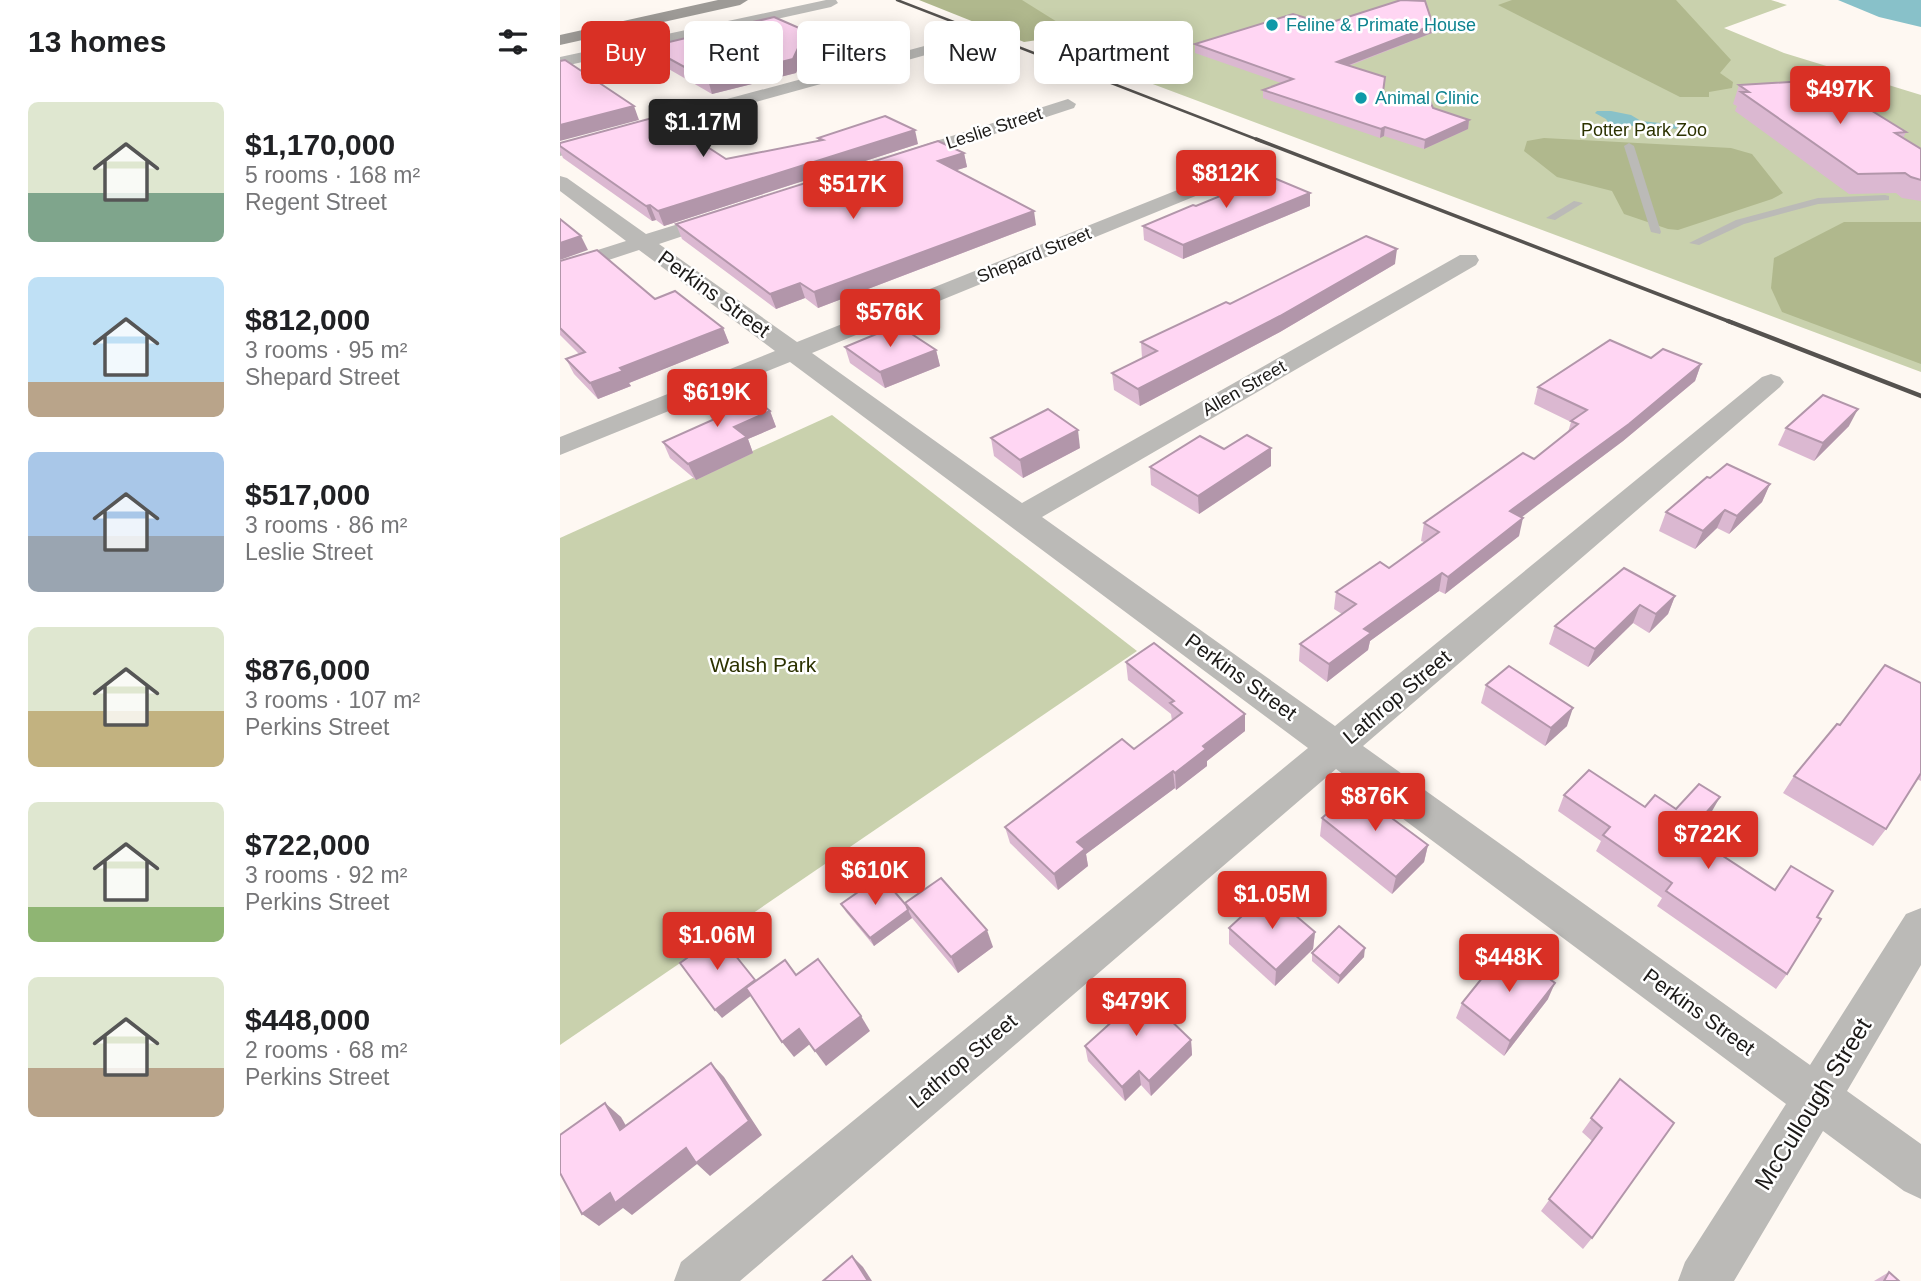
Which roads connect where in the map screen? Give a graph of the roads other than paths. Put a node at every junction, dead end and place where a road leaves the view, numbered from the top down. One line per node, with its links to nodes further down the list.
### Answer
1 (740, 0): 3 (street)
2 (831, 3): 5 (street)
3 (560, 40)
4 (924, 51): 8 (street)
5 (560, 62)
6 (1068, 104): 9 (street, Leslie Street)
7 (1629, 146): 16 (lane)
8 (560, 150)
9 (884, 164)
10 (1235, 173): 21 (street, Shepard Street)
11 (560, 181): 17 (street, Perkins Street)
12 (1885, 198): 18 (lane)
13 (1578, 203): 15 (lane)
14 (740, 211): 17 (street)
15 (1551, 218)
16 (1656, 232)
17 (643, 242): 20 (street); 21 (street, Perkins Street)
18 (1695, 243)
19 (1468, 260): 24 (street, Allen Street)
20 (560, 269)
21 (794, 352): 23 (street, Shepard Street); 24 (street, Perkins Street)
22 (1771, 382): 25 (street, Lathrop Street)
23 (560, 447)
24 (1021, 516): 25 (street, Perkins Street)
25 (1337, 747): 27 (street, Perkins Street); 29 (street, Lathrop Street)
26 (1921, 927): 27 (street, McCullough Street)
27 (1817, 1098): 28 (street, Perkins Street); 30 (street, McCullough Street)
28 (1921, 1174)
29 (701, 1281)
30 (1704, 1281)

